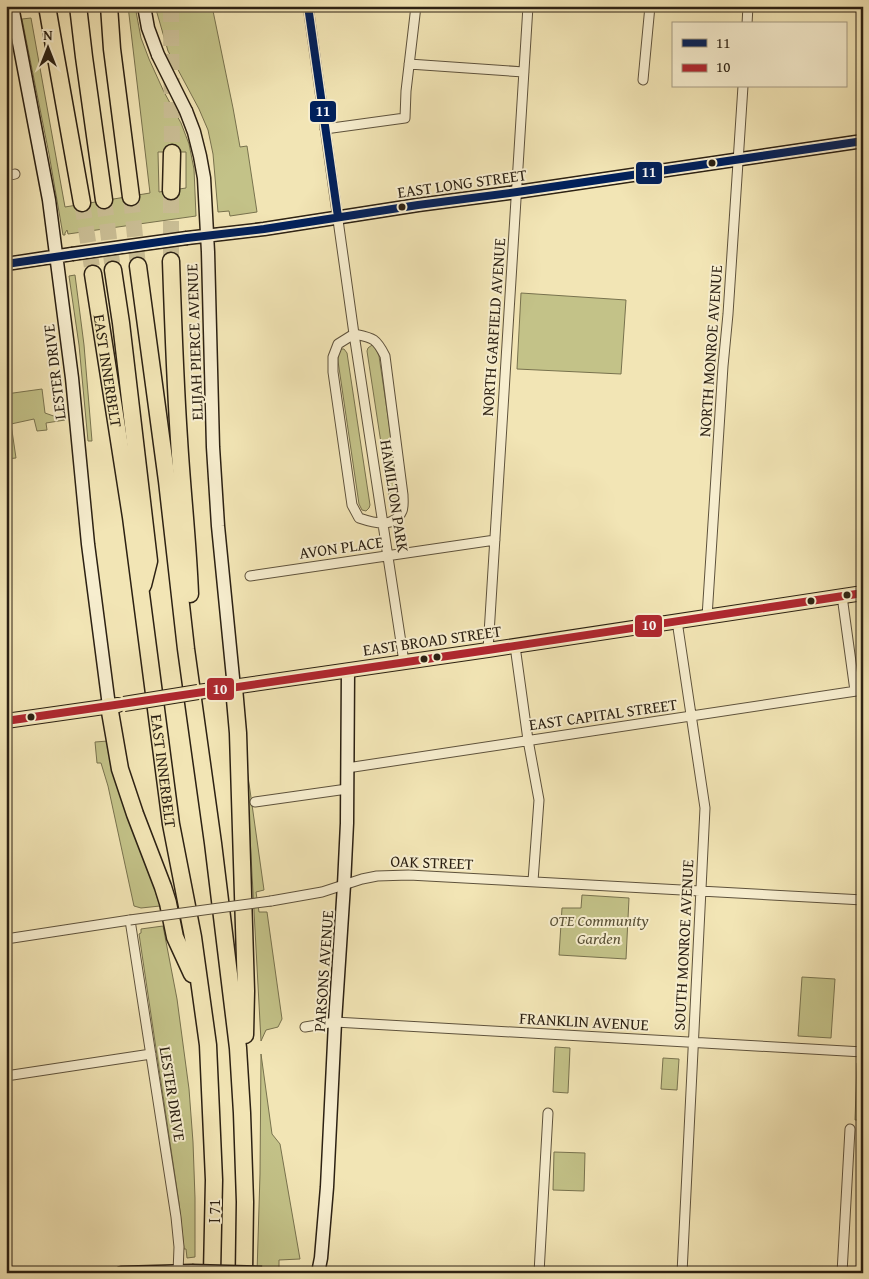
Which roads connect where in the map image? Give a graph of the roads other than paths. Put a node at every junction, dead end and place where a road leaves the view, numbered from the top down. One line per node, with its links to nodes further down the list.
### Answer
1 (12, 6): 27 (street, LESTER DRIVE)
2 (47, 6): 24 (highway)
3 (78, 6): 23 (highway)
4 (109, 6): 22 (highway)
5 (144, 6): 26 (street, ELIJAH PIERCE AVENUE, bridge)
6 (308, 6): 16 (street, HAMILTON PARK)
7 (416, 6): 12 (street)
8 (528, 6): 13 (street, NORTH GARFIELD AVENUE)
9 (650, 6): 14 (street)
10 (748, 6): 11 (street)
11 (746, 22)
12 (409, 64): 13 (street); 16 (street)
13 (524, 72): 21 (street, NORTH GARFIELD AVENUE)
14 (643, 80)
15 (742, 88): 19 (street, NORTH MONROE AVENUE)
16 (325, 129): 25 (street, HAMILTON PARK)
17 (863, 141): 19 (street, EAST LONG STREET)
18 (172, 152): 20 (highway)
19 (737, 159): 21 (street, EAST LONG STREET); 41 (street, NORTH MONROE AVENUE)
20 (172, 191)
21 (517, 192): 25 (street, EAST LONG STREET); 35 (street, NORTH GARFIELD AVENUE)
22 (131, 197)
23 (104, 200)
24 (82, 203)
25 (338, 217): 26 (street, EAST LONG STREET); 33 (street, HAMILTON PARK)
26 (207, 236): 27 (street, EAST LONG STREET, bridge); 48 (street, ELIJAH PIERCE AVENUE)
27 (56, 256): 29 (street, EAST LONG STREET); 50 (street, LESTER DRIVE)
28 (171, 261): 44 (highway)
29 (6, 264)
30 (138, 266): 44 (highway, I 71)
31 (113, 270): 39 (highway)
32 (93, 274): 39 (highway, EAST INNERBELT / I 71)
33 (354, 334): 34 (street, HAMILTON PARK); 34 (street); 34 (street)
34 (384, 524): 36 (street, HAMILTON PARK)
35 (495, 540): 36 (street, AVON PLACE); 45 (street, NORTH GARFIELD AVENUE)
36 (389, 556): 37 (street, AVON PLACE); 46 (street, HAMILTON PARK)
37 (250, 576)
38 (863, 593): 40 (main road, EAST BROAD STREET)
39 (141, 594): 63 (highway, EAST INNERBELT / I 71)
40 (842, 596): 41 (main road, EAST BROAD STREET); 49 (street)
41 (707, 617): 42 (main road, EAST BROAD STREET)
42 (677, 621): 43 (main road, EAST BROAD STREET); 51 (street, SOUTH MONROE AVENUE)
43 (515, 646): 45 (main road, EAST BROAD STREET); 53 (street)
44 (186, 649): 70 (highway, I 71)
45 (488, 650): 46 (main road, EAST BROAD STREET)
46 (404, 662): 47 (main road, EAST BROAD STREET)
47 (348, 671): 48 (main road, EAST BROAD STREET); 54 (street, PARSONS AVENUE)
48 (228, 688): 50 (main road, EAST BROAD STREET, bridge); 70 (highway)
49 (859, 690): 51 (street, EAST CAPITAL STREET)
50 (116, 705): 52 (main road, EAST BROAD STREET); 63 (highway)
51 (692, 716): 53 (street, EAST CAPITAL STREET); 59 (street, SOUTH MONROE AVENUE)
52 (6, 721)
53 (528, 740): 54 (street, EAST CAPITAL STREET); 57 (street)
54 (347, 768): 55 (street, PARSONS AVENUE)
55 (347, 789): 56 (street); 58 (street, PARSONS AVENUE)
56 (255, 802)
57 (533, 881): 58 (street, OAK STREET); 59 (street, OAK STREET)
58 (344, 885): 61 (street, OAK STREET, bridge); 64 (street, PARSONS AVENUE)
59 (700, 891): 60 (street, OAK STREET); 66 (street, SOUTH MONROE AVENUE)
60 (863, 900)
61 (130, 920): 62 (street, OAK STREET); 68 (street, LESTER DRIVE)
62 (6, 939)
63 (200, 989): 73 (highway, EAST INNERBELT / I 71)
64 (336, 1022): 65 (street, FRANKLIN AVENUE); 66 (street, FRANKLIN AVENUE); 79 (street, PARSONS AVENUE)
65 (305, 1027)
66 (694, 1042): 67 (street, FRANKLIN AVENUE); 81 (street, SOUTH MONROE AVENUE)
67 (863, 1052)
68 (150, 1054): 69 (street); 74 (street, LESTER DRIVE)
69 (6, 1076)
70 (242, 1113): 77 (highway, I 71)
71 (548, 1113): 80 (street)
72 (850, 1128): 82 (street)
73 (213, 1150): 76 (highway, I 71 / I 71)
74 (178, 1272): 75 (street); 78 (street, bridge)
75 (122, 1273)
76 (212, 1273)
77 (244, 1273)
78 (262, 1273)
79 (318, 1273)
80 (539, 1273)
81 (682, 1273)
82 (842, 1273)

